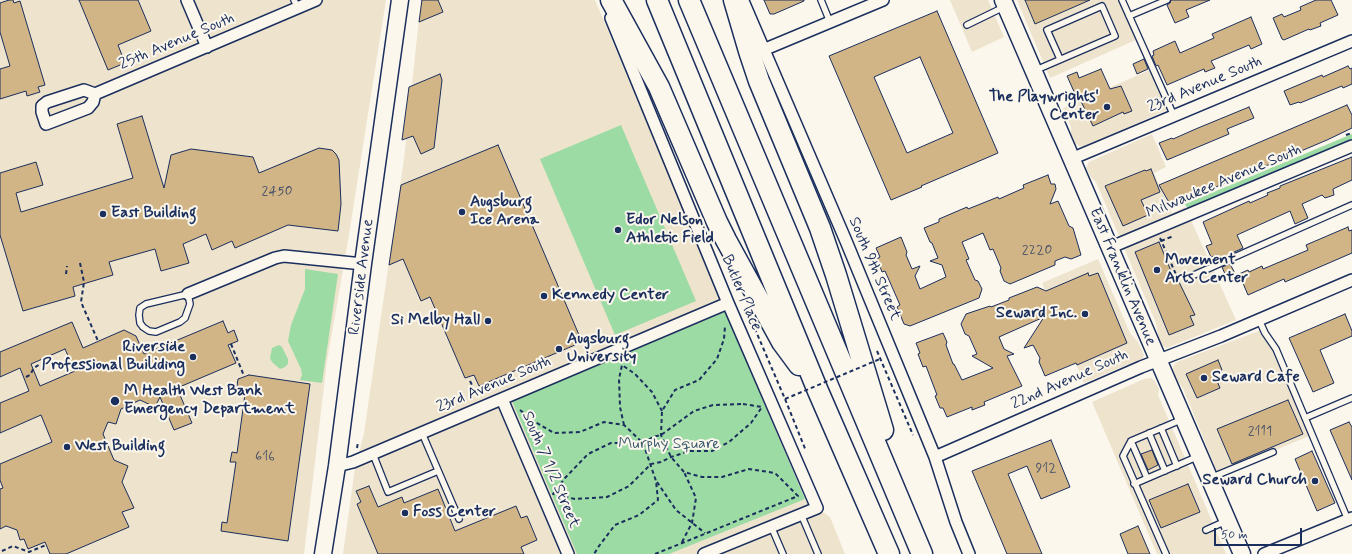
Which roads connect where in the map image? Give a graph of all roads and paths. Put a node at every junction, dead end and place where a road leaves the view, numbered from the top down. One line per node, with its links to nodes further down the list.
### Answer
1 (187, 0): 20 (street)
2 (316, 0): 15 (street, 25th Avenue South)
3 (400, 0): 34 (street, Riverside Avenue)
4 (604, 0): 41 (street, Butler Place)
5 (611, 0): 55 (highway)
6 (657, 0): 55 (highway)
7 (689, 0): 106 (highway)
8 (734, 0): 106 (highway)
9 (743, 0): 21 (street, South 9th Street)
10 (821, 0): 17 (lane)
11 (883, 0): 17 (street)
12 (1122, 0): 16 (lane)
13 (1167, 0): 16 (lane)
14 (1004, 3): 18 (lane); 23 (street, East Franklin Avenue)
15 (296, 4): 20 (street, 25th Avenue South)
16 (1129, 16): 25 (lane)
17 (830, 22): 21 (street)
18 (967, 25)
19 (1352, 40): 25 (street, 23rd Avenue South)
20 (207, 47): 24 (street, 25th Avenue South)
21 (763, 50): 76 (street, South 9th Street)
22 (1060, 59): 22 (lane); 23 (lane)
23 (1034, 71): 27 (street, East Franklin Avenue)
24 (95, 94)
25 (1174, 116): 27 (street, 23rd Avenue South)
26 (1352, 146): 32 (street, Milwaukee Avenue South)
27 (1071, 159): 32 (street, East Franklin Avenue)
28 (1352, 205): 37 (lane)
29 (1170, 234): 31 (path)
30 (1160, 237): 31 (path)
31 (1162, 241): 38 (path)
32 (1109, 248): 49 (street, East Franklin Avenue)
33 (80, 263): 45 (path)
34 (363, 264): 40 (street); 78 (street, Riverside Avenue)
35 (67, 266): 36 (path)
36 (66, 274)
37 (1194, 275)
38 (1178, 279)
39 (1352, 280): 43 (street, 22nd Avenue South)
40 (188, 294): 40 (lane)
41 (728, 303): 57 (street, 23rd Avenue South); 87 (street, Butler Place)
42 (750, 319): 58 (path)
43 (1259, 320): 49 (street, 22nd Avenue South); 61 (lane)
44 (725, 321): 60 (path)
45 (98, 341)
46 (230, 344): 51 (path)
47 (874, 346): 48 (path)
48 (880, 359): 58 (path, bridge); 68 (path)
49 (1158, 360): 62 (street, East Franklin Avenue); 76 (street, 22nd Avenue South)
50 (40, 364): 52 (path)
51 (244, 376)
52 (26, 377)
53 (470, 381): 54 (path)
54 (473, 387)
55 (818, 391): 105 (highway)
56 (1352, 398): 61 (lane)
57 (502, 399): 65 (street, 23rd Avenue South); 99 (street, South 7 1/2 Street)
58 (785, 399): 73 (path)
59 (517, 408): 63 (path)
60 (662, 411): 63 (path); 67 (path)
61 (1305, 418): 89 (lane)
62 (1183, 419): 64 (lane); 74 (street, East Franklin Avenue)
63 (624, 425): 70 (path)
64 (1161, 428): 66 (lane); 79 (lane)
65 (422, 433): 72 (street, 23rd Avenue South); 80 (lane)
66 (1149, 433): 69 (lane); 81 (lane)
67 (661, 435): 70 (path); 75 (path); 75 (path)
68 (913, 437)
69 (1131, 441): 83 (lane); 86 (lane)
70 (643, 443): 77 (path); 77 (path)
71 (1273, 452): 84 (lane)
72 (373, 454): 78 (street, 23rd Avenue South); 80 (lane)
73 (807, 454)
74 (1200, 456): 79 (lane); 84 (street, East Franklin Avenue)
75 (671, 457): 77 (path); 82 (path)
76 (935, 457): 107 (street, South 9th Street)
77 (651, 464): 85 (path)
78 (337, 466): 98 (street, Riverside Avenue)
79 (1177, 466): 81 (lane)
80 (438, 471): 88 (lane)
81 (1165, 471): 83 (lane)
82 (684, 472): 91 (path); 94 (path)
83 (1147, 478): 86 (lane)
84 (1209, 479): 90 (street, East Franklin Avenue)
85 (656, 481): 91 (path); 100 (path)
86 (1134, 484): 108 (lane)
87 (801, 514): 92 (street); 104 (lane)
88 (460, 519)
89 (1350, 519): 110 (street)
90 (1227, 521): 93 (lane); 109 (street, East Franklin Avenue)
91 (692, 523): 94 (path); 95 (path)
92 (771, 526): 102 (street); 103 (lane)
93 (1206, 530)
94 (705, 533): 95 (path)
95 (682, 543): 101 (path)
96 (46, 545): 97 (path)
97 (2, 551)
98 (323, 554)
99 (568, 554)
100 (594, 554)
101 (655, 554)
102 (704, 554)
103 (783, 554)
104 (818, 554)
105 (889, 554)
106 (923, 554)
107 (969, 554)
108 (1166, 554)
109 (1242, 554)
110 (1264, 554)

